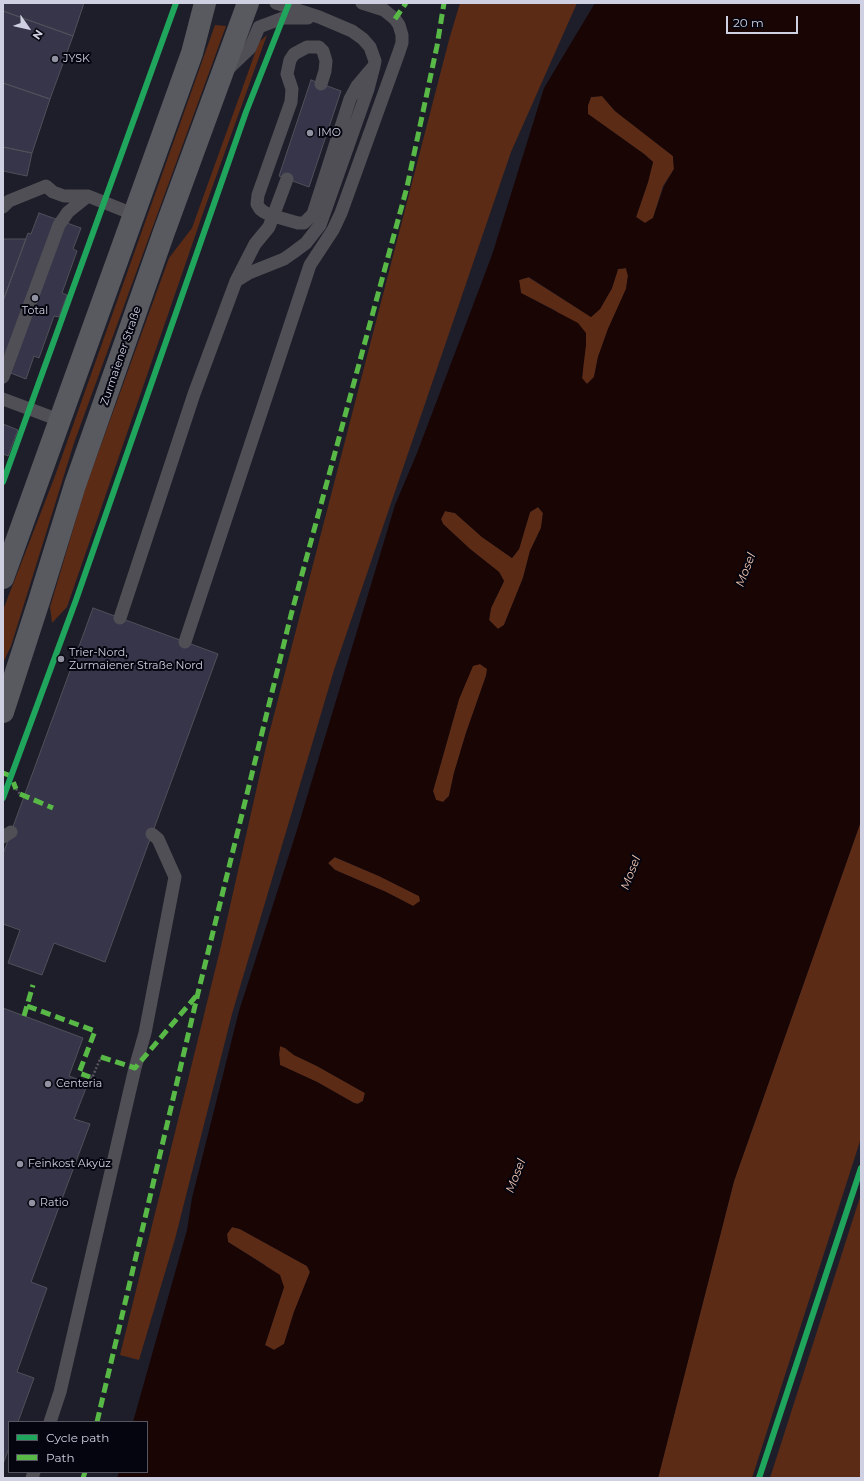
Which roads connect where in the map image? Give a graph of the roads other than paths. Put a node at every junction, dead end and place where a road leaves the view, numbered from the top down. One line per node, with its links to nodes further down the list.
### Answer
1 (205, 3): 13 (main road)
2 (248, 3): 8 (main road, Zurmaiener Straße)
3 (276, 3): 6 (lane)
4 (362, 3): 5 (lane)
5 (386, 8): 21 (lane)
6 (319, 17): 7 (lane); 8 (lane)
7 (374, 66): 14 (lane); 15 (lane)
8 (223, 73): 22 (main road, Zurmaiener Straße)
9 (321, 84): 14 (lane)
10 (287, 179): 14 (lane)
11 (88, 196): 12 (lane); 13 (lane); 16 (lane)
12 (3, 207)
13 (133, 214): 18 (main road)
14 (274, 216): 15 (lane)
15 (236, 281): 20 (lane)
16 (3, 377)
17 (3, 399): 18 (lane)
18 (59, 420): 19 (main road)
19 (3, 578)
20 (120, 618)
21 (185, 642)
22 (3, 712)
23 (152, 834): 24 (lane)
24 (50, 1421)

